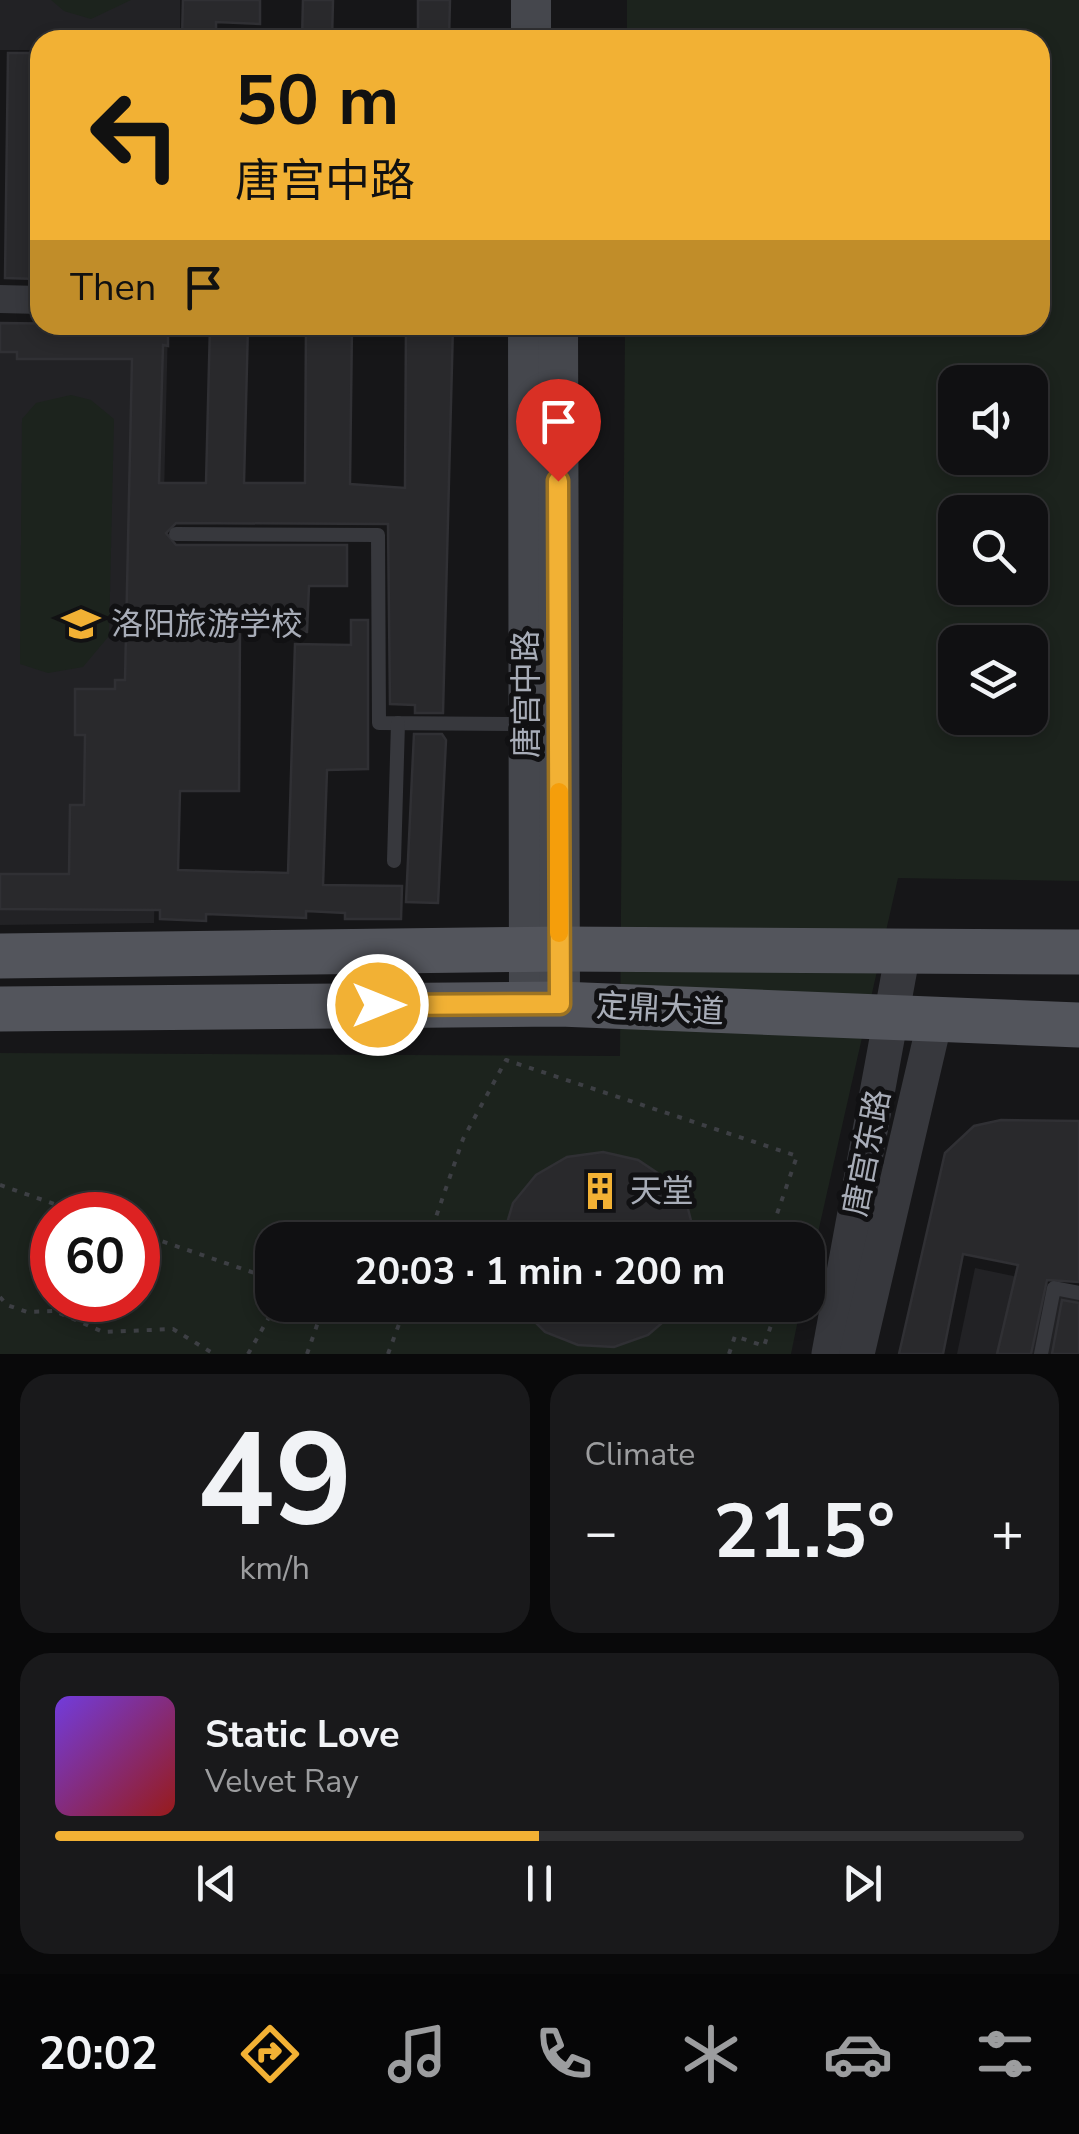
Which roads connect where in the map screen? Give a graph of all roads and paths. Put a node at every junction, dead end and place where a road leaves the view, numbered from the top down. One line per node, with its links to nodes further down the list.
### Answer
1 (531, 0): 3 (main road)
2 (558, 0): 4 (main road)
3 (530, 30)
4 (558, 30)
5 (0, 300): 6 (street)
6 (30, 300)
7 (528, 335): 11 (main road, 唐宫中路)
8 (558, 335): 13 (main road, 唐宫中路)
9 (176, 534): 10 (lane)
10 (398, 723): 11 (lane); 12 (lane)
11 (525, 724): 13 (main road, 唐宫中路)
12 (394, 861)
13 (544, 949): 14 (main road, 定鼎大道); 16 (main road, 定鼎大道); 17 (main road, 唐宫中路)
14 (903, 952): 15 (main road, 定鼎大道); 19 (street, 唐宫东路)
15 (1079, 952)
16 (0, 956)
17 (544, 1004): 18 (main road, 定鼎大道); 19 (main road, 定鼎大道)
18 (0, 1009)
19 (914, 1020): 20 (main road, 定鼎大道); 21 (main road); 39 (street, 唐宫东路); 40 (street, 唐宫东路)
20 (1079, 1025)
21 (1079, 1049)
22 (0, 1185): 23 (path)
23 (30, 1195)
24 (434, 1222): 25 (path)
25 (774, 1222)
26 (160, 1240): 27 (path)
27 (255, 1273)
28 (1079, 1293): 41 (lane)
29 (0, 1297): 34 (path)
30 (266, 1322): 35 (path)
31 (318, 1322): 36 (path)
32 (400, 1322): 37 (path)
33 (772, 1322): 38 (path)
34 (214, 1354)
35 (248, 1354)
36 (308, 1354)
37 (388, 1354)
38 (729, 1354)
39 (829, 1354)
40 (857, 1354)
41 (1040, 1354)

